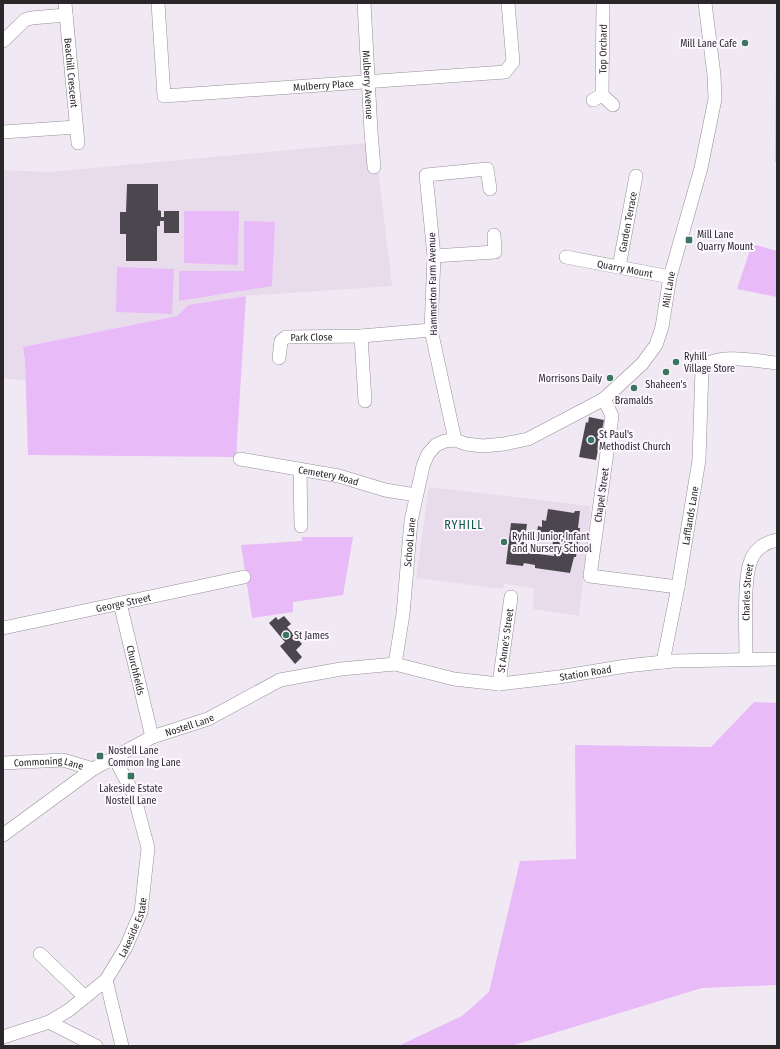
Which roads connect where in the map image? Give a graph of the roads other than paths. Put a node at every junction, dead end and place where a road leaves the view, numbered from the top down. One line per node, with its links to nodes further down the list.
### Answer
1 (158, 3): 8 (street, Mulberry Place)
2 (364, 3): 8 (street, Mulberry Avenue)
3 (508, 3): 8 (street, Mulberry Place)
4 (603, 3): 9 (street, Top Orchard)
5 (704, 3): 20 (street, Mill Lane)
6 (66, 9): 7 (street); 10 (street, Beachill Crescent)
7 (3, 41)
8 (368, 81): 13 (street, Mulberry Avenue)
9 (613, 104)
10 (76, 126): 11 (street); 12 (street, Beachill Crescent)
11 (3, 132)
12 (78, 143)
13 (374, 167)
14 (636, 176): 19 (street, Garden Terrace)
15 (490, 189): 17 (street, Hammerton Farm Avenue)
16 (494, 235): 17 (street)
17 (434, 256): 21 (street, Hammerton Farm Avenue)
18 (574, 262): 19 (street, Quarry Mount)
19 (619, 267): 20 (street, Quarry Mount)
20 (670, 277): 25 (street, Mill Lane)
21 (431, 330): 22 (street, Park Close); 27 (street, Hammerton Farm Avenue)
22 (361, 336): 23 (street, Park Close); 26 (street)
23 (279, 358)
24 (777, 363): 34 (street, Lafflands Lane)
25 (604, 398): 27 (street, Mill Lane); 34 (street, Chapel Street)
26 (365, 401)
27 (455, 440): 30 (street, School Lane)
28 (240, 459): 29 (street, Cemetery Road)
29 (300, 470): 30 (street, Cemetery Road); 31 (street)
30 (416, 495): 41 (street, School Lane)
31 (301, 526)
32 (777, 540): 38 (street, Charles Street)
33 (244, 577): 36 (street, George Street)
34 (678, 587): 40 (street, Lafflands Lane)
35 (511, 597): 42 (street, St Anne's Street)
36 (120, 603): 37 (street, George Street); 43 (street, Churchfields)
37 (3, 628)
38 (746, 658): 39 (street, Station Road); 40 (street, Station Road)
39 (777, 659)
40 (663, 662): 42 (street, Station Road)
41 (396, 664): 42 (street, Station Road); 43 (street, Nostell Lane)
42 (498, 684)
43 (152, 737): 44 (street, Nostell Lane)
44 (114, 757): 46 (street, Nostell Lane); 49 (street, Lakeside Estate)
45 (3, 763): 46 (street, Commoning Lane)
46 (93, 769): 47 (street, Nostell Lane)
47 (3, 835)
48 (40, 954): 50 (street)
49 (106, 980): 50 (street, Lakeside Estate); 54 (street)
50 (85, 997): 51 (street, Lakeside Estate)
51 (49, 1022): 52 (street, Lakeside Estate); 53 (street)
52 (3, 1037)
53 (96, 1046)
54 (122, 1046)

